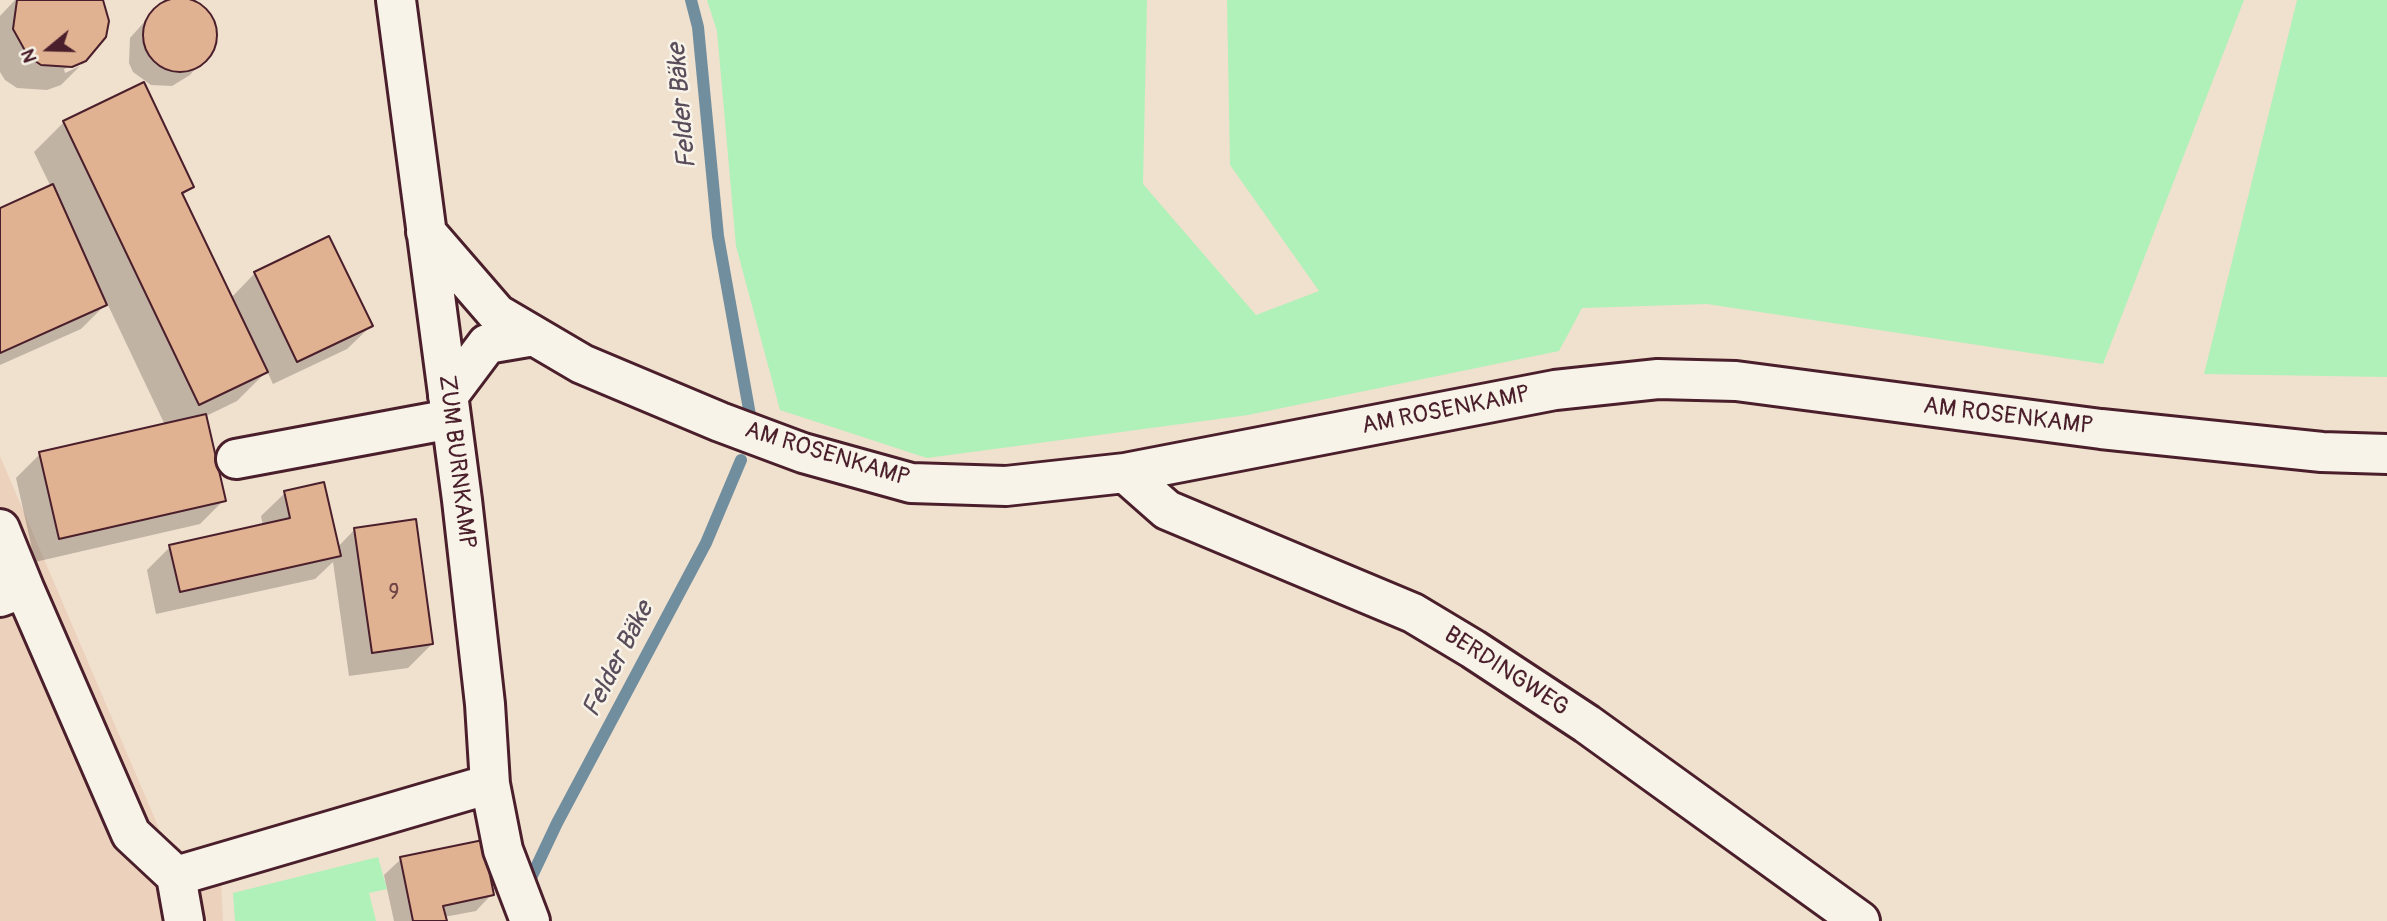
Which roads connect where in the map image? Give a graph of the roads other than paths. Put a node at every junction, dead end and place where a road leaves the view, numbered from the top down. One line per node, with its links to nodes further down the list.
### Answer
1 (396, 0): 2 (street, ZUM BURNKAMP)
2 (426, 232): 3 (street, AM ROSENKAMP); 4 (street, ZUM BURNKAMP)
3 (534, 336): 4 (street); 7 (street, AM ROSENKAMP)
4 (450, 408): 6 (street); 10 (street, ZUM BURNKAMP)
5 (2387, 454): 7 (street, AM ROSENKAMP)
6 (236, 459)
7 (1125, 473): 14 (street, BERDINGWEG)
8 (0, 529): 9 (street)
9 (12, 592): 11 (street)
10 (490, 784): 11 (street); 13 (street, ZUM BURNKAMP)
11 (176, 876): 12 (street)
12 (184, 921)
13 (530, 921)
14 (1860, 921)

